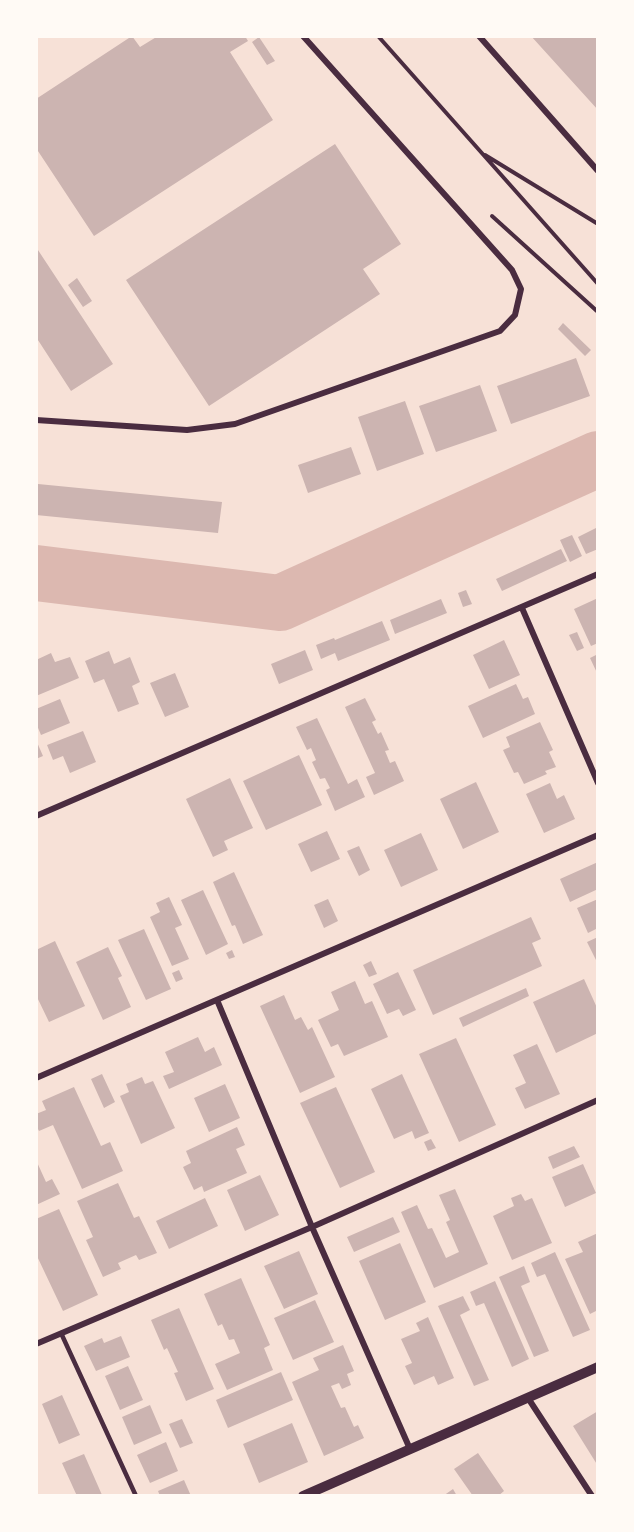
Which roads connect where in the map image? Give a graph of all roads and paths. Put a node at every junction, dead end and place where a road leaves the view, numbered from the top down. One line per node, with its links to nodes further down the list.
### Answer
1 (303, 36): 10 (street)
2 (378, 36): 4 (path)
3 (479, 36): 5 (street)
4 (479, 151): 7 (path); 8 (path)
5 (598, 171)
6 (488, 212): 9 (path)
7 (598, 224)
8 (598, 284)
9 (598, 312)
10 (36, 420)
11 (598, 574): 12 (street)
12 (522, 608): 13 (street); 14 (street)
13 (598, 783)
14 (36, 816)
15 (598, 835): 16 (street)
16 (217, 1000): 17 (street); 19 (street)
17 (36, 1078)
18 (598, 1100): 19 (street)
19 (312, 1227): 20 (street); 24 (street)
20 (61, 1333): 21 (street); 25 (lane)
21 (36, 1344)
22 (598, 1367): 23 (street)
23 (528, 1398): 24 (street); 27 (street)
24 (410, 1449): 26 (street)
25 (136, 1496)
26 (303, 1496)
27 (591, 1496)

